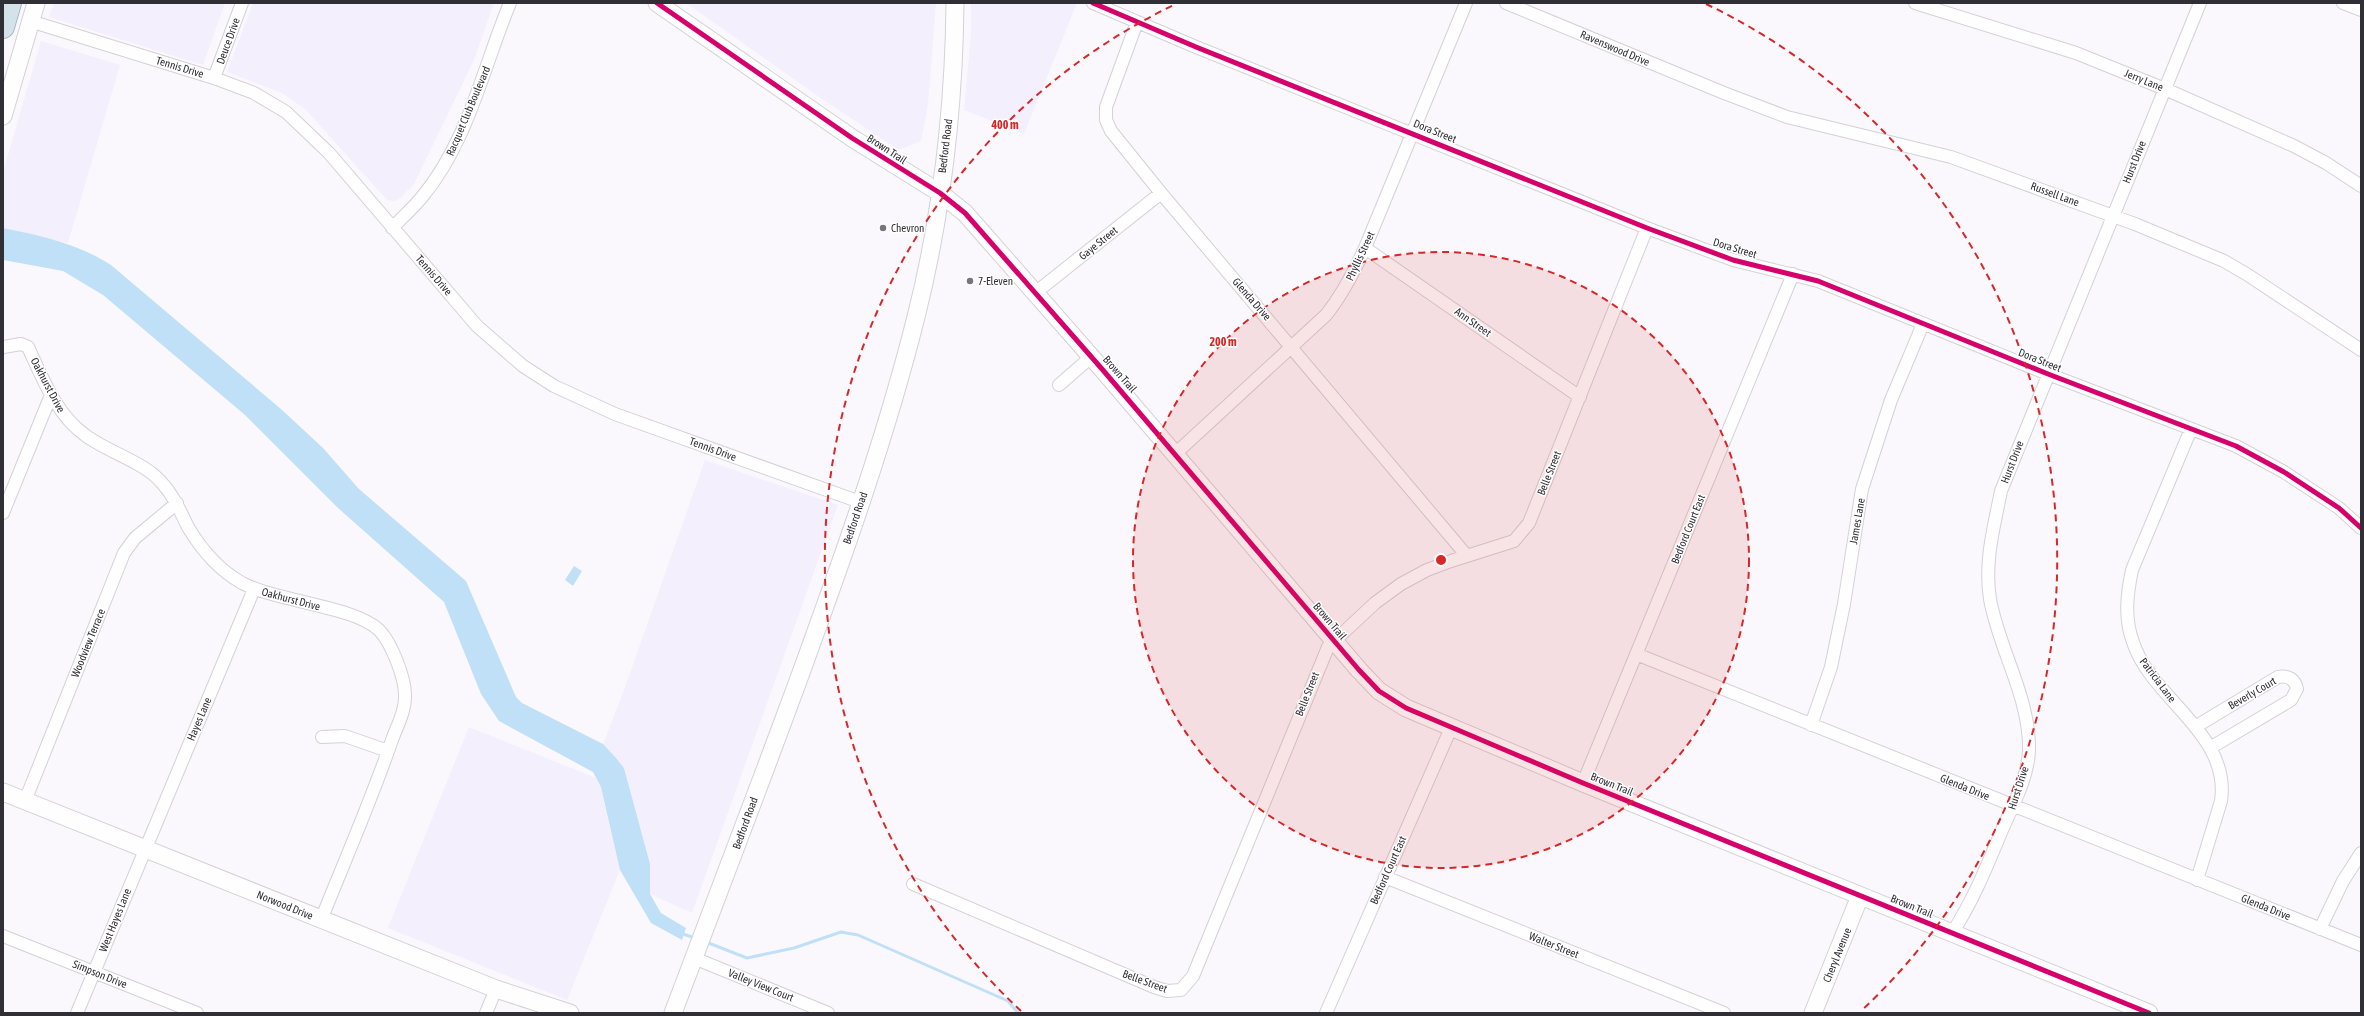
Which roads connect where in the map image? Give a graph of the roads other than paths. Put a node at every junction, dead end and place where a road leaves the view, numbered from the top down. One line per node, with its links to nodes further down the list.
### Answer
1 (10, 3): 16 (highway)
2 (36, 3): 14 (street)
3 (242, 3): 17 (street, Deuce Drive)
4 (510, 3): 26 (street, Racquet Club Boulevard)
5 (657, 3): 23 (street, Brown Trail)
6 (956, 3): 23 (street, Bedford Road)
7 (1093, 3): 15 (street, Dora Street)
8 (1466, 3): 21 (street, Phyllis Street)
9 (1506, 3): 19 (street, Ravenswood Drive)
10 (1915, 3): 18 (street, Jerry Lane)
11 (2200, 3): 18 (street, Hurst Drive)
12 (2343, 3): 13 (street)
13 (2361, 10)
14 (30, 21): 17 (street, Tennis Drive); 20 (street)
15 (1137, 22): 21 (street, Dora Street); 24 (street, Glenda Drive)
16 (3, 27)
17 (214, 78): 26 (street, Tennis Drive)
18 (2165, 89): 22 (street, Jerry Lane); 25 (street, Hurst Drive)
19 (1724, 94): 25 (street, Russell Lane)
20 (3, 116)
21 (1413, 132): 27 (street, Dora Street); 28 (street, Phyllis Street)
22 (2361, 186)
23 (940, 193): 30 (street, Brown Trail); 42 (street, Bedford Road)
24 (1161, 193): 30 (street, Gaye Street); 32 (street, Glenda Drive)
25 (2112, 215): 34 (street, Russell Lane); 36 (street, Hurst Drive)
26 (392, 228): 42 (street, Tennis Drive)
27 (1647, 228): 29 (street, Dora Street); 39 (street, Belle Street)
28 (1365, 248): 32 (street, Phyllis Street); 39 (street, Ann Street)
29 (1793, 274): 31 (street, Dora Street); 49 (street, Bedford Court East)
30 (1035, 293): 35 (street, Brown Trail)
31 (1923, 324): 36 (street, Dora Street); 50 (street, James Lane)
32 (1292, 346): 41 (street, Phyllis Street); 46 (street, Glenda Drive)
33 (3, 347): 38 (street, Oakhurst Drive)
34 (2361, 350)
35 (1091, 357): 37 (street); 41 (street, Brown Trail)
36 (2048, 374): 40 (street, Dora Street); 59 (street, Hurst Drive)
37 (1059, 385)
38 (51, 395): 43 (street, Oakhurst Drive); 44 (street)
39 (1580, 397): 46 (street, Belle Street)
40 (2191, 429): 45 (street, Dora Street); 51 (street, Patricia Lane)
41 (1175, 454): 48 (street, Brown Trail)
42 (860, 502): 71 (street, Bedford Road)
43 (177, 503): 47 (street, Oakhurst Drive); 58 (street, Woodview Terrace)
44 (3, 513)
45 (2361, 528)
46 (1467, 556): 48 (street, Belle Street)
47 (254, 589): 55 (street, Oakhurst Drive); 60 (street, Hayes Lane)
48 (1334, 641): 52 (street, Brown Trail); 64 (street, Belle Street)
49 (1636, 654): 50 (street, Glenda Drive); 56 (street, Bedford Court East)
50 (1811, 725): 59 (street, Glenda Drive)
51 (2195, 727): 54 (street, Patricia Lane); 54 (street, Beverly Court)
52 (1451, 728): 56 (street, Brown Trail); 62 (street, Bedford Court East)
53 (322, 737): 55 (street)
54 (2210, 748): 63 (street, Patricia Lane)
55 (388, 751): 66 (street, Oakhurst Drive)
56 (1583, 783): 65 (street, Brown Trail)
57 (3, 792): 58 (street, Norwood Drive)
58 (25, 801): 60 (street, Norwood Drive)
59 (2013, 806): 63 (street, Glenda Drive); 68 (street, Hurst Drive)
60 (144, 849): 66 (street, Norwood Drive); 72 (street, West Hayes Lane)
61 (2361, 853): 67 (street)
62 (1385, 877): 81 (street, Bedford Court East); 82 (street, Walter Street)
63 (2197, 880): 67 (street, Glenda Drive)
64 (913, 884)
65 (1860, 896): 68 (street, Brown Trail); 83 (street, Cheryl Avenue)
66 (321, 920): 73 (street, Norwood Drive)
67 (2320, 929): 70 (street, Glenda Drive)
68 (1952, 933): 74 (street, Brown Trail)
69 (3, 936): 72 (street, Simpson Drive)
70 (2361, 944)
71 (698, 947): 79 (street, Bedford Road); 80 (street, Valley View Court)
72 (94, 972): 75 (street, West Hayes Lane); 76 (street, Simpson Drive)
73 (496, 989): 77 (street); 78 (street, Norwood Drive)
74 (2118, 1007): 84 (street, Brown Trail)
75 (77, 1013)
76 (197, 1013)
77 (486, 1013)
78 (570, 1013)
79 (673, 1013)
80 (828, 1013)
81 (1326, 1013)
82 (1724, 1013)
83 (1813, 1013)
84 (2150, 1013)

